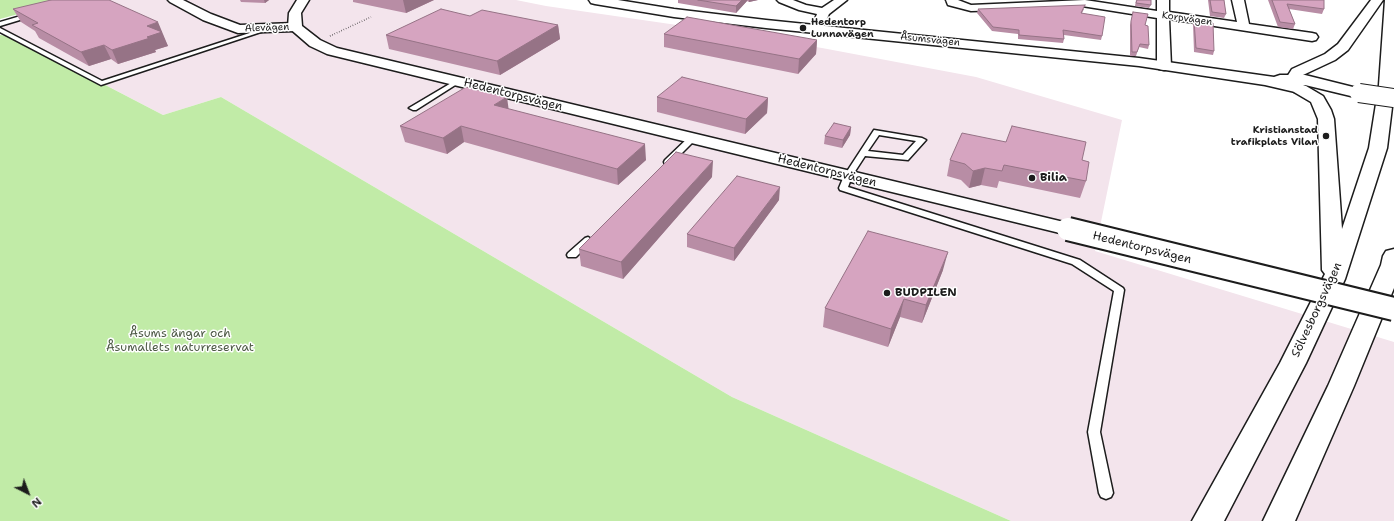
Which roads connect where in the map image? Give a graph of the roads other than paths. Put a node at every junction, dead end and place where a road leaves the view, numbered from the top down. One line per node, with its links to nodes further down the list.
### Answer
1 (174, 0): 22 (street, Alevägen)
2 (303, 0): 18 (main road)
3 (595, 0): 20 (main road, Åsumsvägen)
4 (783, 0): 14 (street)
5 (814, 0): 14 (street)
6 (841, 0): 14 (street)
7 (952, 0): 13 (street)
8 (1062, 0): 13 (street, Korpvägen)
9 (1163, 0): 16 (street)
10 (1238, 0): 19 (street)
11 (1377, 0): 26 (main road)
12 (1391, 0): 27 (main road, Sölvesborgsvägen)
13 (1084, 4): 16 (street, Korpvägen)
14 (824, 12): 20 (street)
15 (37, 14): 17 (lane)
16 (1162, 16): 19 (street, Korpvägen); 24 (street)
17 (0, 24)
18 (295, 27): 22 (street, Alevägen); 25 (main road, Hedentorpsvägen)
19 (1244, 28): 23 (street, Korpvägen)
20 (817, 29): 24 (main road, Åsumsvägen)
21 (0, 30): 22 (lane)
22 (267, 30)
23 (1312, 37)
24 (1164, 66): 26 (main road, Åsumsvägen)
25 (458, 82): 28 (lane); 29 (main road, Hedentorpsvägen)
26 (1295, 84): 27 (main road, bridge); 36 (main road)
27 (1391, 92): 36 (main road, Sölvesborgsvägen)
28 (412, 108)
29 (693, 138): 31 (lane); 32 (main road, Hedentorpsvägen)
30 (863, 153): 30 (lane); 32 (lane)
31 (664, 166)
32 (848, 176): 37 (main road, Hedentorpsvägen, bridge); 38 (lane)
33 (595, 233): 34 (lane)
34 (572, 255)
35 (1393, 261): 40 (main road)
36 (1334, 279): 39 (main road, Sölvesborgsvägen)
37 (1394, 309)
38 (1106, 493)
39 (1208, 521)
40 (1279, 521)

